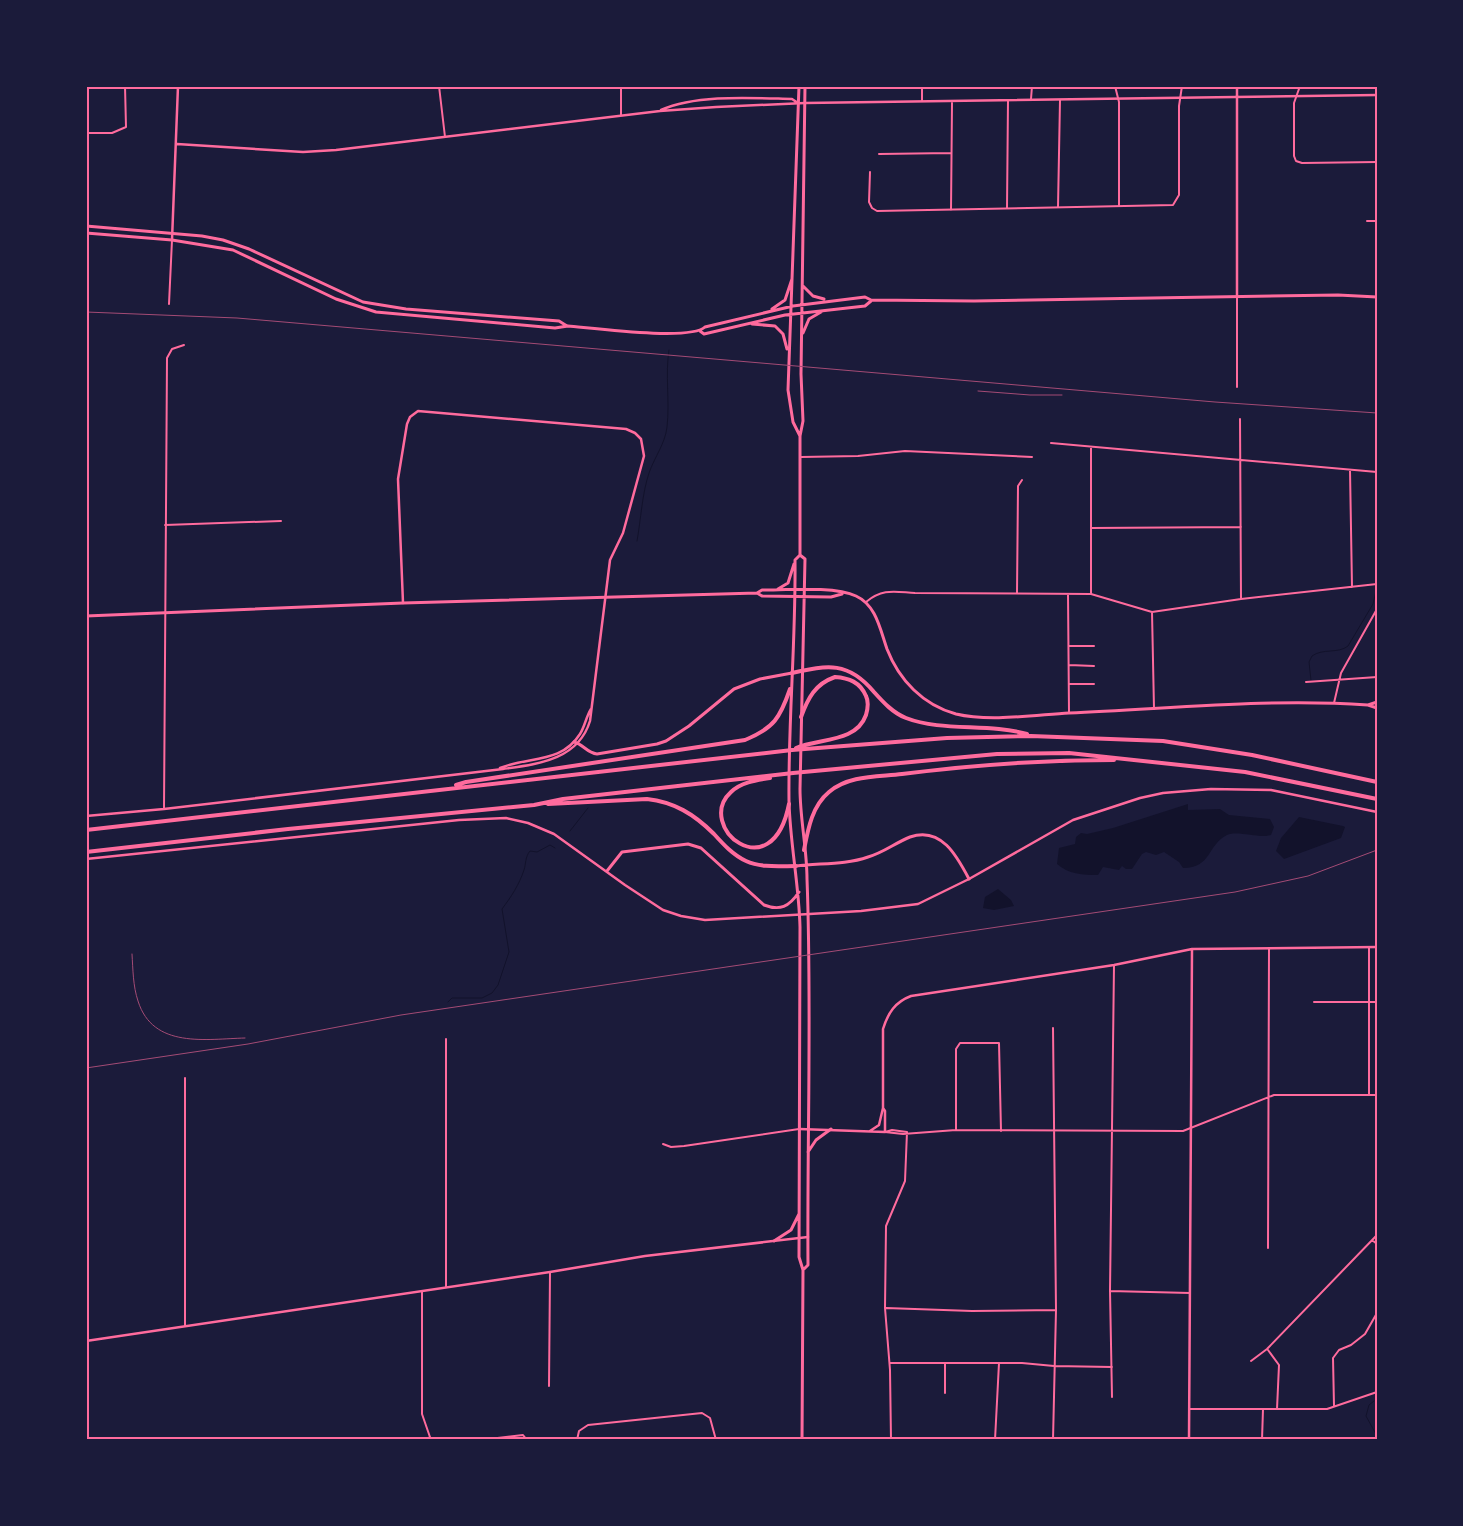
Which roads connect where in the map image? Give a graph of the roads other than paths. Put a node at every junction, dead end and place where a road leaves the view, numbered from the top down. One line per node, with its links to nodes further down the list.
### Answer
1 (125, 86): 27 (street)
2 (178, 86): 29 (street)
3 (439, 86): 28 (street)
4 (621, 86): 26 (street)
5 (799, 86): 24 (main road)
6 (805, 86): 22 (main road)
7 (922, 86): 23 (street)
8 (1032, 86): 19 (street)
9 (1115, 86): 17 (street)
10 (1182, 86): 15 (street)
11 (1237, 86): 16 (street)
12 (1300, 86): 14 (street)
13 (1377, 95): 14 (street)
14 (1298, 96): 16 (street); 32 (street)
15 (1180, 98): 16 (street); 17 (street); 34 (street)
16 (1237, 98): 46 (street)
17 (1117, 99): 20 (street); 34 (street)
18 (1008, 100): 19 (street); 21 (street); 36 (street)
19 (1031, 100): 20 (street)
20 (1060, 100): 35 (street)
21 (952, 102): 23 (street); 30 (street)
22 (805, 103): 23 (street); 24 (street); 45 (main road)
23 (922, 103)
24 (799, 104): 25 (street); 25 (street); 44 (main road)
25 (660, 111): 26 (street)
26 (621, 116): 28 (street)
27 (86, 133)
28 (445, 138): 29 (street)
29 (177, 144): 42 (street)
30 (951, 153): 31 (street); 37 (street)
31 (879, 154)
32 (1377, 162)
33 (870, 172): 37 (street)
34 (1119, 206): 35 (street)
35 (1058, 207): 36 (street)
36 (1006, 209): 37 (street)
37 (951, 210)
38 (1377, 220): 39 (street)
39 (1368, 222)
40 (86, 226): 42 (main road)
41 (86, 233): 43 (main road)
42 (172, 234): 43 (street); 58 (main road)
43 (172, 240): 50 (street); 58 (main road)
44 (792, 278): 52 (main road); 54 (main road)
45 (803, 286): 48 (main road); 51 (main road)
46 (1237, 296): 47 (main road); 49 (main road); 63 (street)
47 (1377, 297)
48 (827, 300): 49 (main road); 51 (main road)
49 (871, 300): 53 (main road)
50 (169, 304)
51 (803, 304): 52 (main road); 55 (main road)
52 (792, 306): 54 (main road); 56 (main road)
53 (826, 310): 55 (main road); 60 (main road)
54 (770, 311): 59 (main road)
55 (802, 312): 56 (main road); 60 (main road)
56 (792, 314): 57 (main road); 62 (main road)
57 (751, 324): 59 (main road); 62 (main road)
58 (568, 326): 59 (main road)
59 (700, 331)
60 (802, 336): 65 (main road)
61 (184, 345): 75 (street)
62 (788, 355): 65 (main road)
63 (1237, 387)
64 (1240, 419): 70 (street)
65 (800, 436): 68 (main road)
66 (1051, 443): 67 (street)
67 (1091, 448): 70 (street); 76 (street)
68 (801, 457): 69 (street); 78 (main road)
69 (1032, 457)
70 (1241, 461): 71 (street); 77 (street)
71 (1350, 470): 72 (street); 81 (street)
72 (1377, 472)
73 (1022, 480): 86 (street)
74 (281, 521): 75 (street)
75 (165, 525): 97 (street)
76 (1092, 528): 77 (street); 89 (street)
77 (1242, 528): 93 (street)
78 (800, 555): 79 (main road); 84 (main road)
79 (795, 560): 82 (main road); 83 (main road)
80 (1377, 584): 81 (street)
81 (1352, 587): 93 (street)
82 (773, 590): 83 (main road); 85 (main road)
83 (796, 590): 84 (main road); 90 (main road)
84 (804, 590): 87 (main road); 91 (main road)
85 (757, 593): 90 (main road); 92 (main road)
86 (1016, 593): 88 (street); 94 (street)
87 (845, 594): 91 (main road); 94 (main road)
88 (1068, 594): 89 (street); 100 (street)
89 (1091, 594): 98 (street)
90 (795, 596): 91 (main road); 105 (main road)
91 (804, 596): 104 (main road)
92 (604, 597): 95 (main road); 95 (street); 120 (street)
93 (1241, 599): 98 (street)
94 (866, 602): 117 (main road)
95 (403, 603): 97 (main road)
96 (1377, 608): 107 (street)
97 (166, 612): 99 (main road); 129 (street)
98 (1152, 612): 116 (street)
99 (86, 616)
100 (1068, 646): 101 (street); 102 (street)
101 (1094, 646)
102 (1069, 665): 103 (street); 109 (street)
103 (1094, 666)
104 (802, 671): 105 (highway); 118 (main road); 119 (highway)
105 (792, 673): 111 (main road); 120 (main road)
106 (1377, 677): 107 (street)
107 (1338, 680): 108 (street); 113 (street)
108 (1306, 682)
109 (1069, 684): 110 (street); 117 (street)
110 (1094, 684)
111 (790, 689): 125 (highway); 127 (main road)
112 (1377, 702): 114 (main road)
113 (1334, 704): 114 (main road); 116 (main road)
114 (1368, 705): 115 (main road)
115 (1377, 708)
116 (1154, 709): 117 (main road)
117 (1069, 713)
118 (801, 718): 121 (highway); 133 (main road)
119 (1032, 736): 121 (highway); 124 (highway)
120 (576, 742): 129 (street)
121 (792, 750): 125 (highway)
122 (1158, 763): 123 (highway); 126 (highway); 133 (highway)
123 (793, 773): 127 (highway); 128 (highway)
124 (1377, 782)
125 (449, 788): 132 (highway)
126 (1377, 799)
127 (789, 804): 137 (main road)
128 (534, 806): 134 (highway); 137 (highway)
129 (164, 809): 131 (street)
130 (1377, 812): 139 (street)
131 (86, 816)
132 (86, 830)
133 (804, 850): 136 (main road)
134 (86, 852)
135 (86, 859): 138 (street)
136 (806, 864): 137 (main road); 139 (main road); 156 (main road)
137 (796, 866): 140 (main road)
138 (608, 872): 139 (street); 140 (main road)
139 (969, 879)
140 (799, 892): 157 (main road)
141 (1269, 947): 142 (street); 144 (street); 154 (street)
142 (1369, 947): 143 (street); 147 (street)
143 (1377, 947)
144 (1192, 949): 145 (street); 159 (street)
145 (1114, 966): 155 (street); 164 (street)
146 (1314, 1002): 147 (street)
147 (1369, 1002): 148 (street); 152 (street)
148 (1377, 1002)
149 (1052, 1028): 163 (street)
150 (446, 1039): 179 (street)
151 (185, 1078): 186 (street)
152 (1369, 1095): 153 (street); 154 (street)
153 (1377, 1095)
154 (1269, 1097): 159 (street); 176 (street)
155 (883, 1108): 161 (street); 165 (street)
156 (808, 1128): 157 (street); 158 (street); 168 (main road)
157 (798, 1129): 167 (street); 169 (main road)
158 (831, 1129): 161 (street); 168 (main road)
159 (1191, 1129): 164 (street); 182 (street)
160 (956, 1130): 162 (street); 162 (street); 166 (street)
161 (870, 1131): 165 (street)
162 (1001, 1131): 163 (street)
163 (1054, 1131): 164 (street); 184 (street)
164 (1113, 1131): 181 (street)
165 (885, 1132): 166 (street)
166 (907, 1132): 183 (street)
167 (663, 1144)
168 (808, 1152): 172 (main road)
169 (800, 1209): 171 (main road); 174 (main road)
170 (1377, 1235): 173 (street)
171 (800, 1237): 172 (street); 174 (street); 177 (main road)
172 (808, 1237): 177 (main road)
173 (1372, 1240): 175 (street); 188 (street)
174 (774, 1241): 178 (street)
175 (1377, 1244)
176 (1268, 1248)
177 (803, 1270): 209 (main road)
178 (550, 1272): 179 (street); 195 (street)
179 (446, 1287): 180 (street)
180 (422, 1290): 186 (street); 203 (street)
181 (1110, 1291): 182 (street); 194 (street)
182 (1190, 1293): 200 (street)
183 (885, 1308): 184 (street); 190 (street)
184 (1056, 1310): 193 (street)
185 (1377, 1313): 199 (street)
186 (185, 1326): 187 (street)
187 (86, 1342)
188 (1267, 1350): 189 (street); 202 (street)
189 (1251, 1362)
190 (890, 1363): 191 (street); 210 (street)
191 (945, 1363): 192 (street); 197 (street)
192 (999, 1363): 193 (street); 211 (street)
193 (1054, 1366): 194 (street); 212 (street)
194 (1112, 1367): 198 (street)
195 (550, 1386)
196 (1377, 1392): 199 (street)
197 (945, 1393)
198 (1112, 1397)
199 (1334, 1407): 202 (street)
200 (1189, 1409): 201 (street); 213 (street)
201 (1262, 1409): 202 (street); 214 (street)
202 (1278, 1409)
203 (430, 1439): 205 (street)
204 (489, 1439): 206 (street)
205 (425, 1440)
206 (527, 1440)
207 (577, 1440): 208 (street)
208 (716, 1440)
209 (802, 1440)
210 (892, 1440)
211 (995, 1440)
212 (1053, 1440)
213 (1189, 1440)
214 (1262, 1440)

